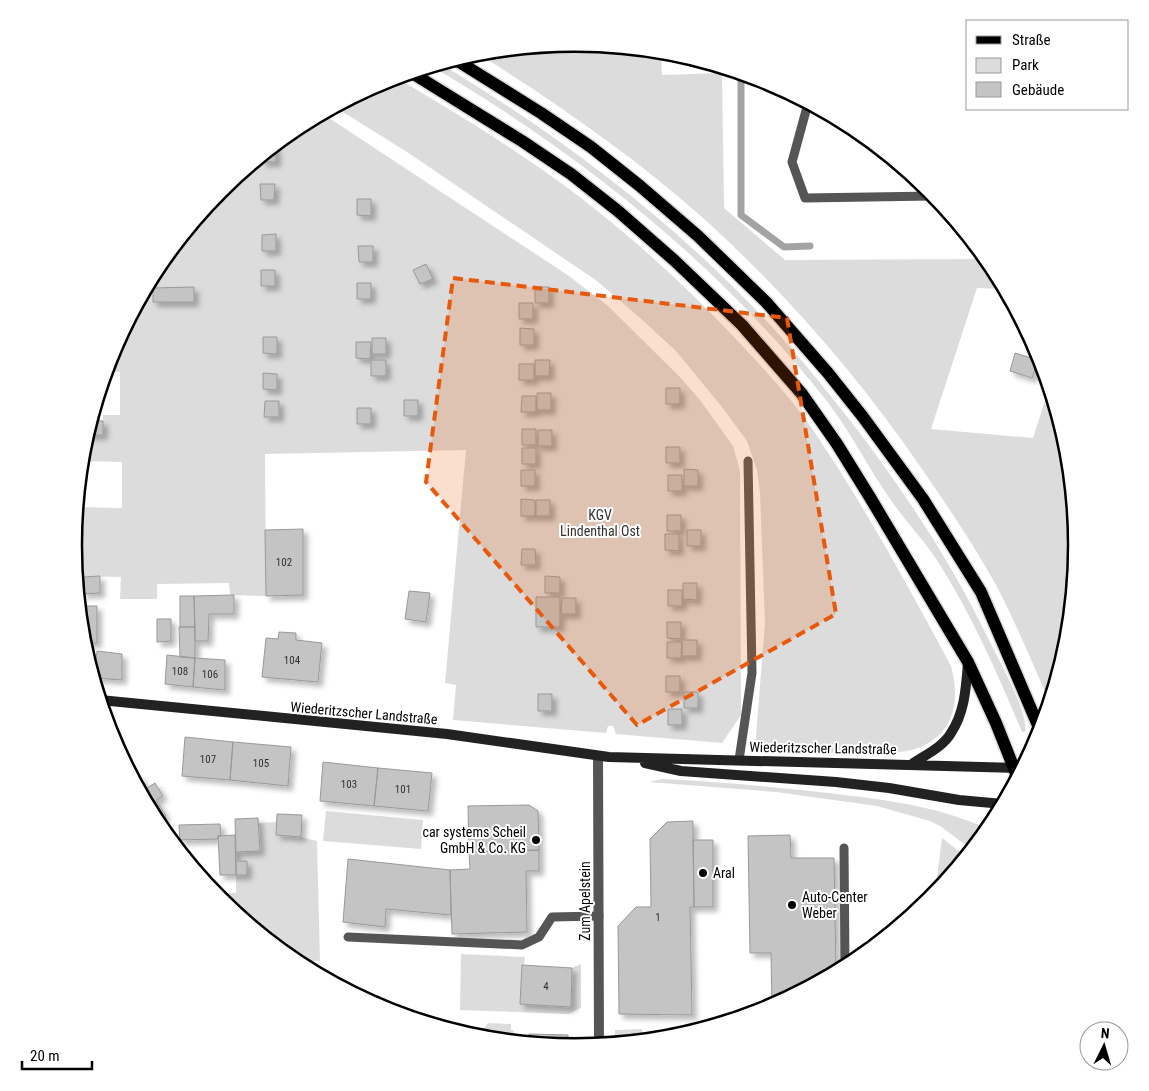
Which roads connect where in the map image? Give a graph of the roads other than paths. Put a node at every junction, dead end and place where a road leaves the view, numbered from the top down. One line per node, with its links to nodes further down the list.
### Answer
1 (464, 65): 8 (main road)
2 (420, 78): 6 (main road)
3 (806, 110): 4 (lane)
4 (922, 196)
5 (748, 461): 11 (lane)
6 (968, 662): 12 (street); 13 (main road)
7 (107, 701): 9 (street, Wiederitzscher Landstraße)
8 (1035, 719)
9 (598, 756): 10 (street, Wiederitzscher Landstraße); 17 (street, Zum Apelstein)
10 (624, 758): 11 (street, Wiederitzscher Landstraße); 15 (street, Wiederitzscher Landstraße)
11 (739, 760): 12 (street, Wiederitzscher Landstraße)
12 (912, 764): 14 (street, Wiederitzscher Landstraße)
13 (1016, 766)
14 (1013, 771)
15 (994, 803)
16 (844, 848): 19 (lane)
17 (599, 916): 18 (lane); 20 (street, Zum Apelstein)
18 (348, 937)
19 (845, 957)
20 (600, 1037)

